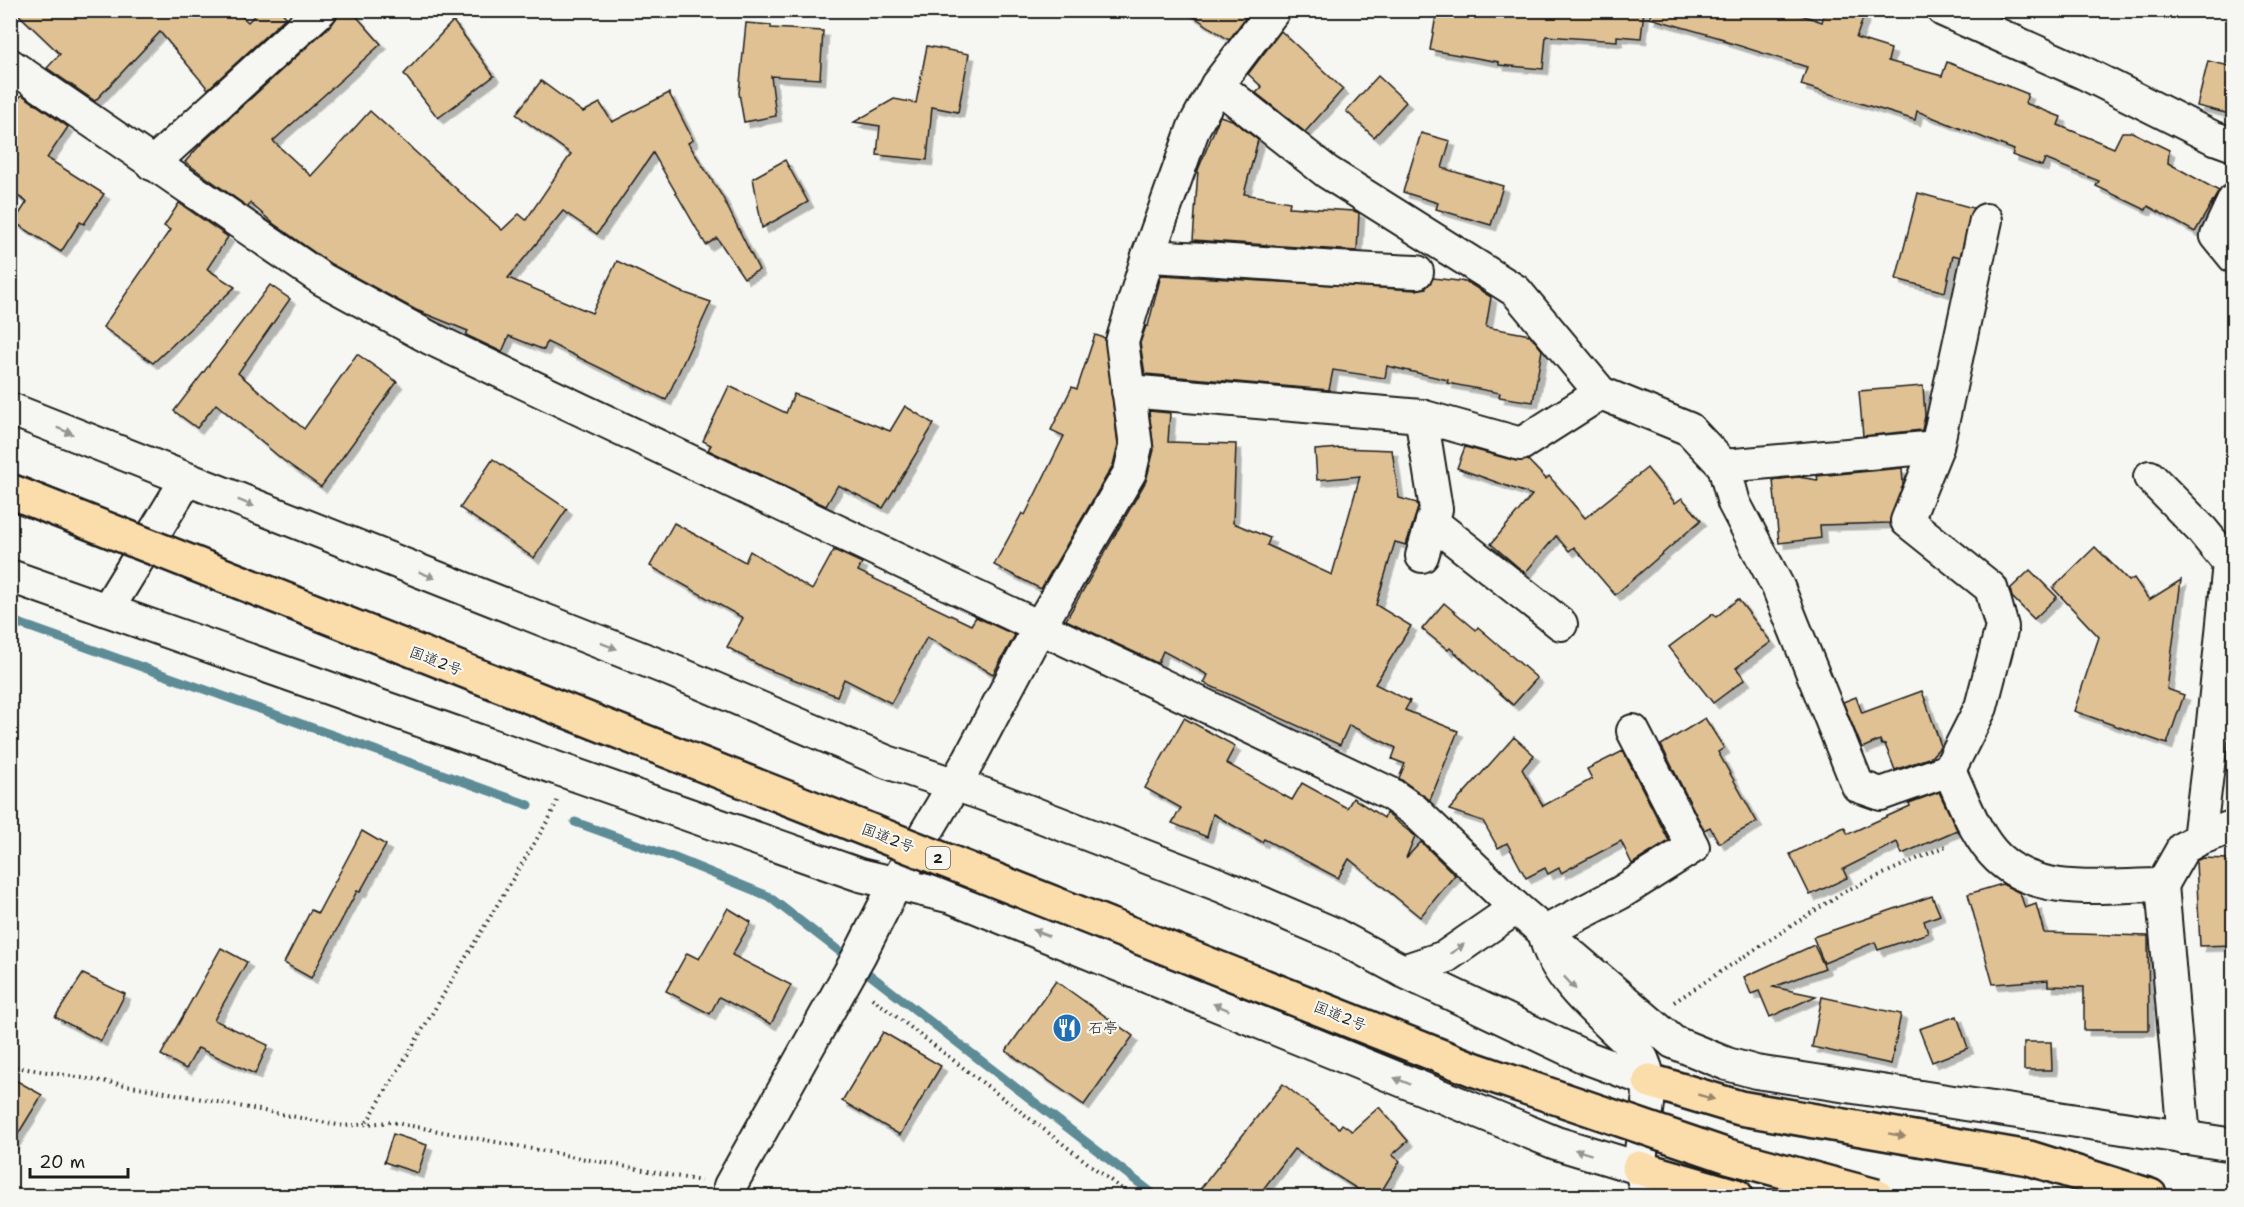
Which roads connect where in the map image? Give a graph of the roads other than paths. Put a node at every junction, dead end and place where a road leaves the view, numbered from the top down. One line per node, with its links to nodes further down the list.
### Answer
1 (321, 10): 7 (street)
2 (1274, 10): 5 (street)
3 (1943, 10): 6 (street)
4 (10, 65): 7 (street)
5 (1217, 85): 10 (street); 14 (street)
6 (2234, 145)
7 (152, 164): 27 (street)
8 (2234, 200): 11 (street)
9 (1986, 220): 17 (street)
10 (1148, 256): 12 (street); 13 (street)
11 (2234, 257)
12 (1417, 272)
13 (1128, 391): 16 (street); 27 (street)
14 (1601, 393): 16 (street); 18 (street)
15 (10, 409): 20 (street, one-way to 20)
16 (1421, 416): 22 (street)
17 (1937, 447): 18 (street); 29 (street)
18 (1724, 466): 29 (street)
19 (2150, 477): 32 (street)
20 (186, 479): 25 (street); 30 (street, one-way to 30)
21 (10, 491): 44 (highway, 国道2号 / 2, bridge)
22 (1432, 522): 23 (street); 26 (street)
23 (1422, 556)
24 (10, 576): 25 (street)
25 (107, 610): 33 (street)
26 (1561, 624)
27 (1040, 626): 30 (street); 35 (street)
28 (1633, 730): 36 (street)
29 (1949, 770): 34 (street)
30 (954, 784): 33 (street); 37 (street)
31 (2234, 826): 32 (street)
32 (2199, 839): 34 (street)
33 (896, 883): 41 (street, one-way to 33); 42 (street)
34 (2162, 885): 39 (street)
35 (1516, 908): 36 (street); 37 (street, one-way to 35)
36 (1545, 932): 38 (street, one-way to 38); 39 (street)
37 (1403, 971): 38 (street)
38 (1650, 1081): 41 (street); 45 (highway, one-way to 45)
39 (2184, 1138): 40 (street)
40 (2234, 1145)
41 (1645, 1182): 43 (highway)
42 (729, 1186)
43 (1736, 1197)
44 (1876, 1197)
45 (2150, 1197)

